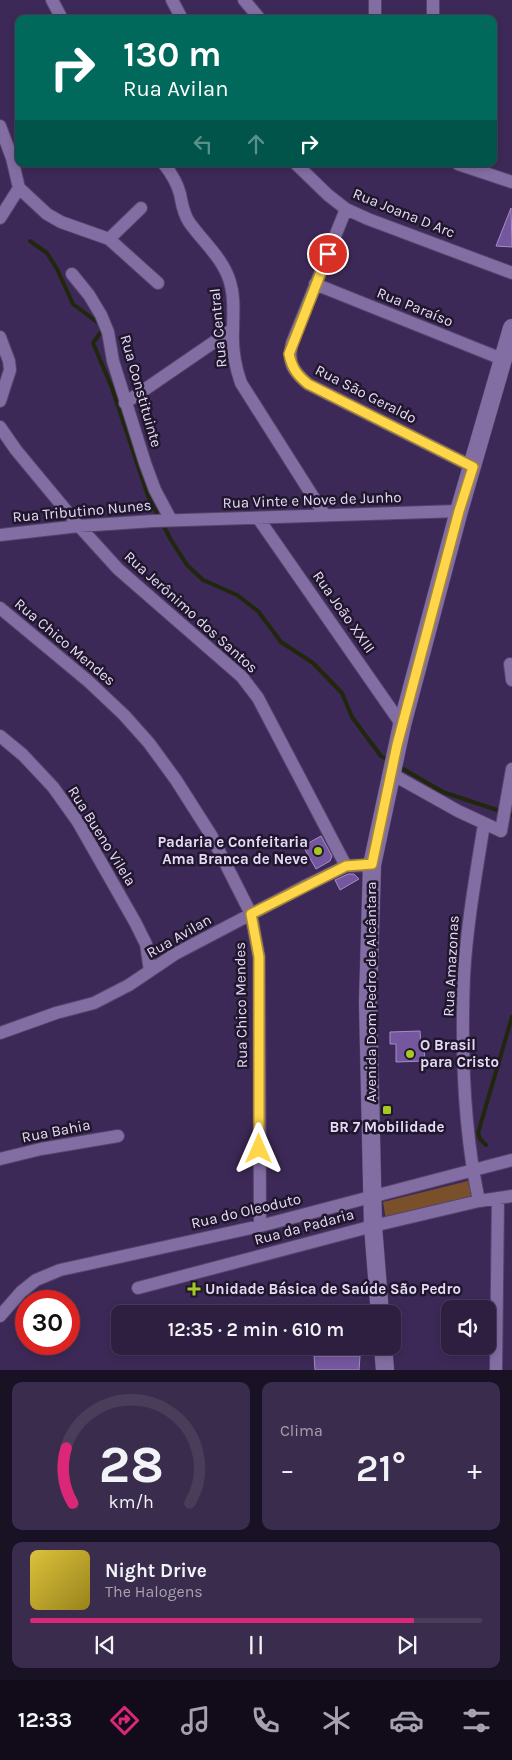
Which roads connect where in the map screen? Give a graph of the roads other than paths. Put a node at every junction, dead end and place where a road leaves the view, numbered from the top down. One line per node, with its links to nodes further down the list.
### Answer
1 (52, 0): 6 (street)
2 (172, 0): 7 (street)
3 (244, 0): 8 (street)
4 (375, 0): 9 (street)
5 (432, 0): 10 (street)
6 (60, 15)
7 (180, 15)
8 (257, 15)
9 (375, 15)
10 (433, 15)
11 (0, 126): 16 (street)
12 (166, 167): 26 (street, Rua Central)
13 (299, 167): 18 (street, Rua Joana D Arc)
14 (467, 167): 15 (street)
15 (512, 182)
16 (19, 188): 19 (street); 20 (street)
17 (141, 208): 20 (street)
18 (346, 209): 21 (street, Rua Joana D Arc); 24 (street, Rua São Geraldo)
19 (1, 212)
20 (109, 239): 23 (street)
21 (512, 273)
22 (72, 274): 30 (street, Rua Constituinte)
23 (158, 284)
24 (315, 284): 28 (street, Rua Paraíso); 32 (street, Rua São Geraldo)
25 (512, 328): 28 (street, Avenida Dom Pedro de Alcântara)
26 (233, 330): 30 (street); 34 (street, Rua Central)
27 (0, 337): 29 (street)
28 (502, 360): 32 (street, Avenida Dom Pedro de Alcântara)
29 (0, 401)
30 (125, 403): 36 (street, Rua Constituinte)
31 (0, 428): 37 (street, Rua Jerônimo dos Santos)
32 (473, 467): 33 (street, Avenida Dom Pedro de Alcântara)
33 (459, 511): 34 (street, Rua Vinte e Nove de Junho); 42 (street, Avenida Dom Pedro de Alcântara)
34 (324, 514): 35 (street, Rua Vinte e Nove de Junho)
35 (258, 518): 36 (street, Rua Vinte e Nove de Junho); 42 (street, Rua João XXIII)
36 (168, 520): 37 (street, Rua Tributino Nunes)
37 (79, 526): 38 (street, Rua Tributino Nunes); 48 (street, Rua Jerônimo dos Santos)
38 (0, 535)
39 (0, 608): 49 (street, Rua Chico Mendes)
40 (510, 664): 41 (street)
41 (512, 680)
42 (402, 725): 44 (street, Avenida Dom Pedro de Alcântara)
43 (0, 736): 50 (street, Rua Bueno Vilela)
44 (391, 769): 46 (street); 47 (street, Avenida Dom Pedro de Alcântara)
45 (512, 769): 46 (street)
46 (484, 824): 55 (street, Rua Amazonas)
47 (372, 864): 48 (street, Rua Avilan); 57 (street, Avenida Dom Pedro de Alcântara)
48 (346, 866): 49 (street, Rua Avilan)
49 (251, 914): 50 (street, Rua Avilan); 60 (street, Rua Chico Mendes)
50 (150, 971): 51 (street, Rua Avilan)
51 (0, 1033)
52 (118, 1136): 53 (street, Rua Bahia)
53 (0, 1159)
54 (512, 1160): 55 (street, Rua do Oleoduto)
55 (472, 1170): 57 (street, Rua do Oleoduto); 59 (street, Rua Amazonas)
56 (512, 1196): 58 (street)
57 (373, 1197): 60 (street, Rua do Oleoduto); 61 (street, Avenida Dom Pedro de Alcântara)
58 (498, 1198): 59 (street); 67 (street)
59 (479, 1201): 61 (street, Rua da Padaria)
60 (260, 1226): 64 (street, Rua do Oleoduto)
61 (373, 1226): 62 (street, Rua da Padaria); 63 (street, Avenida Dom Pedro de Alcântara)
62 (138, 1288)
63 (379, 1305)
64 (0, 1316)
65 (384, 1355): 66 (street)
66 (385, 1370)
67 (496, 1370)

